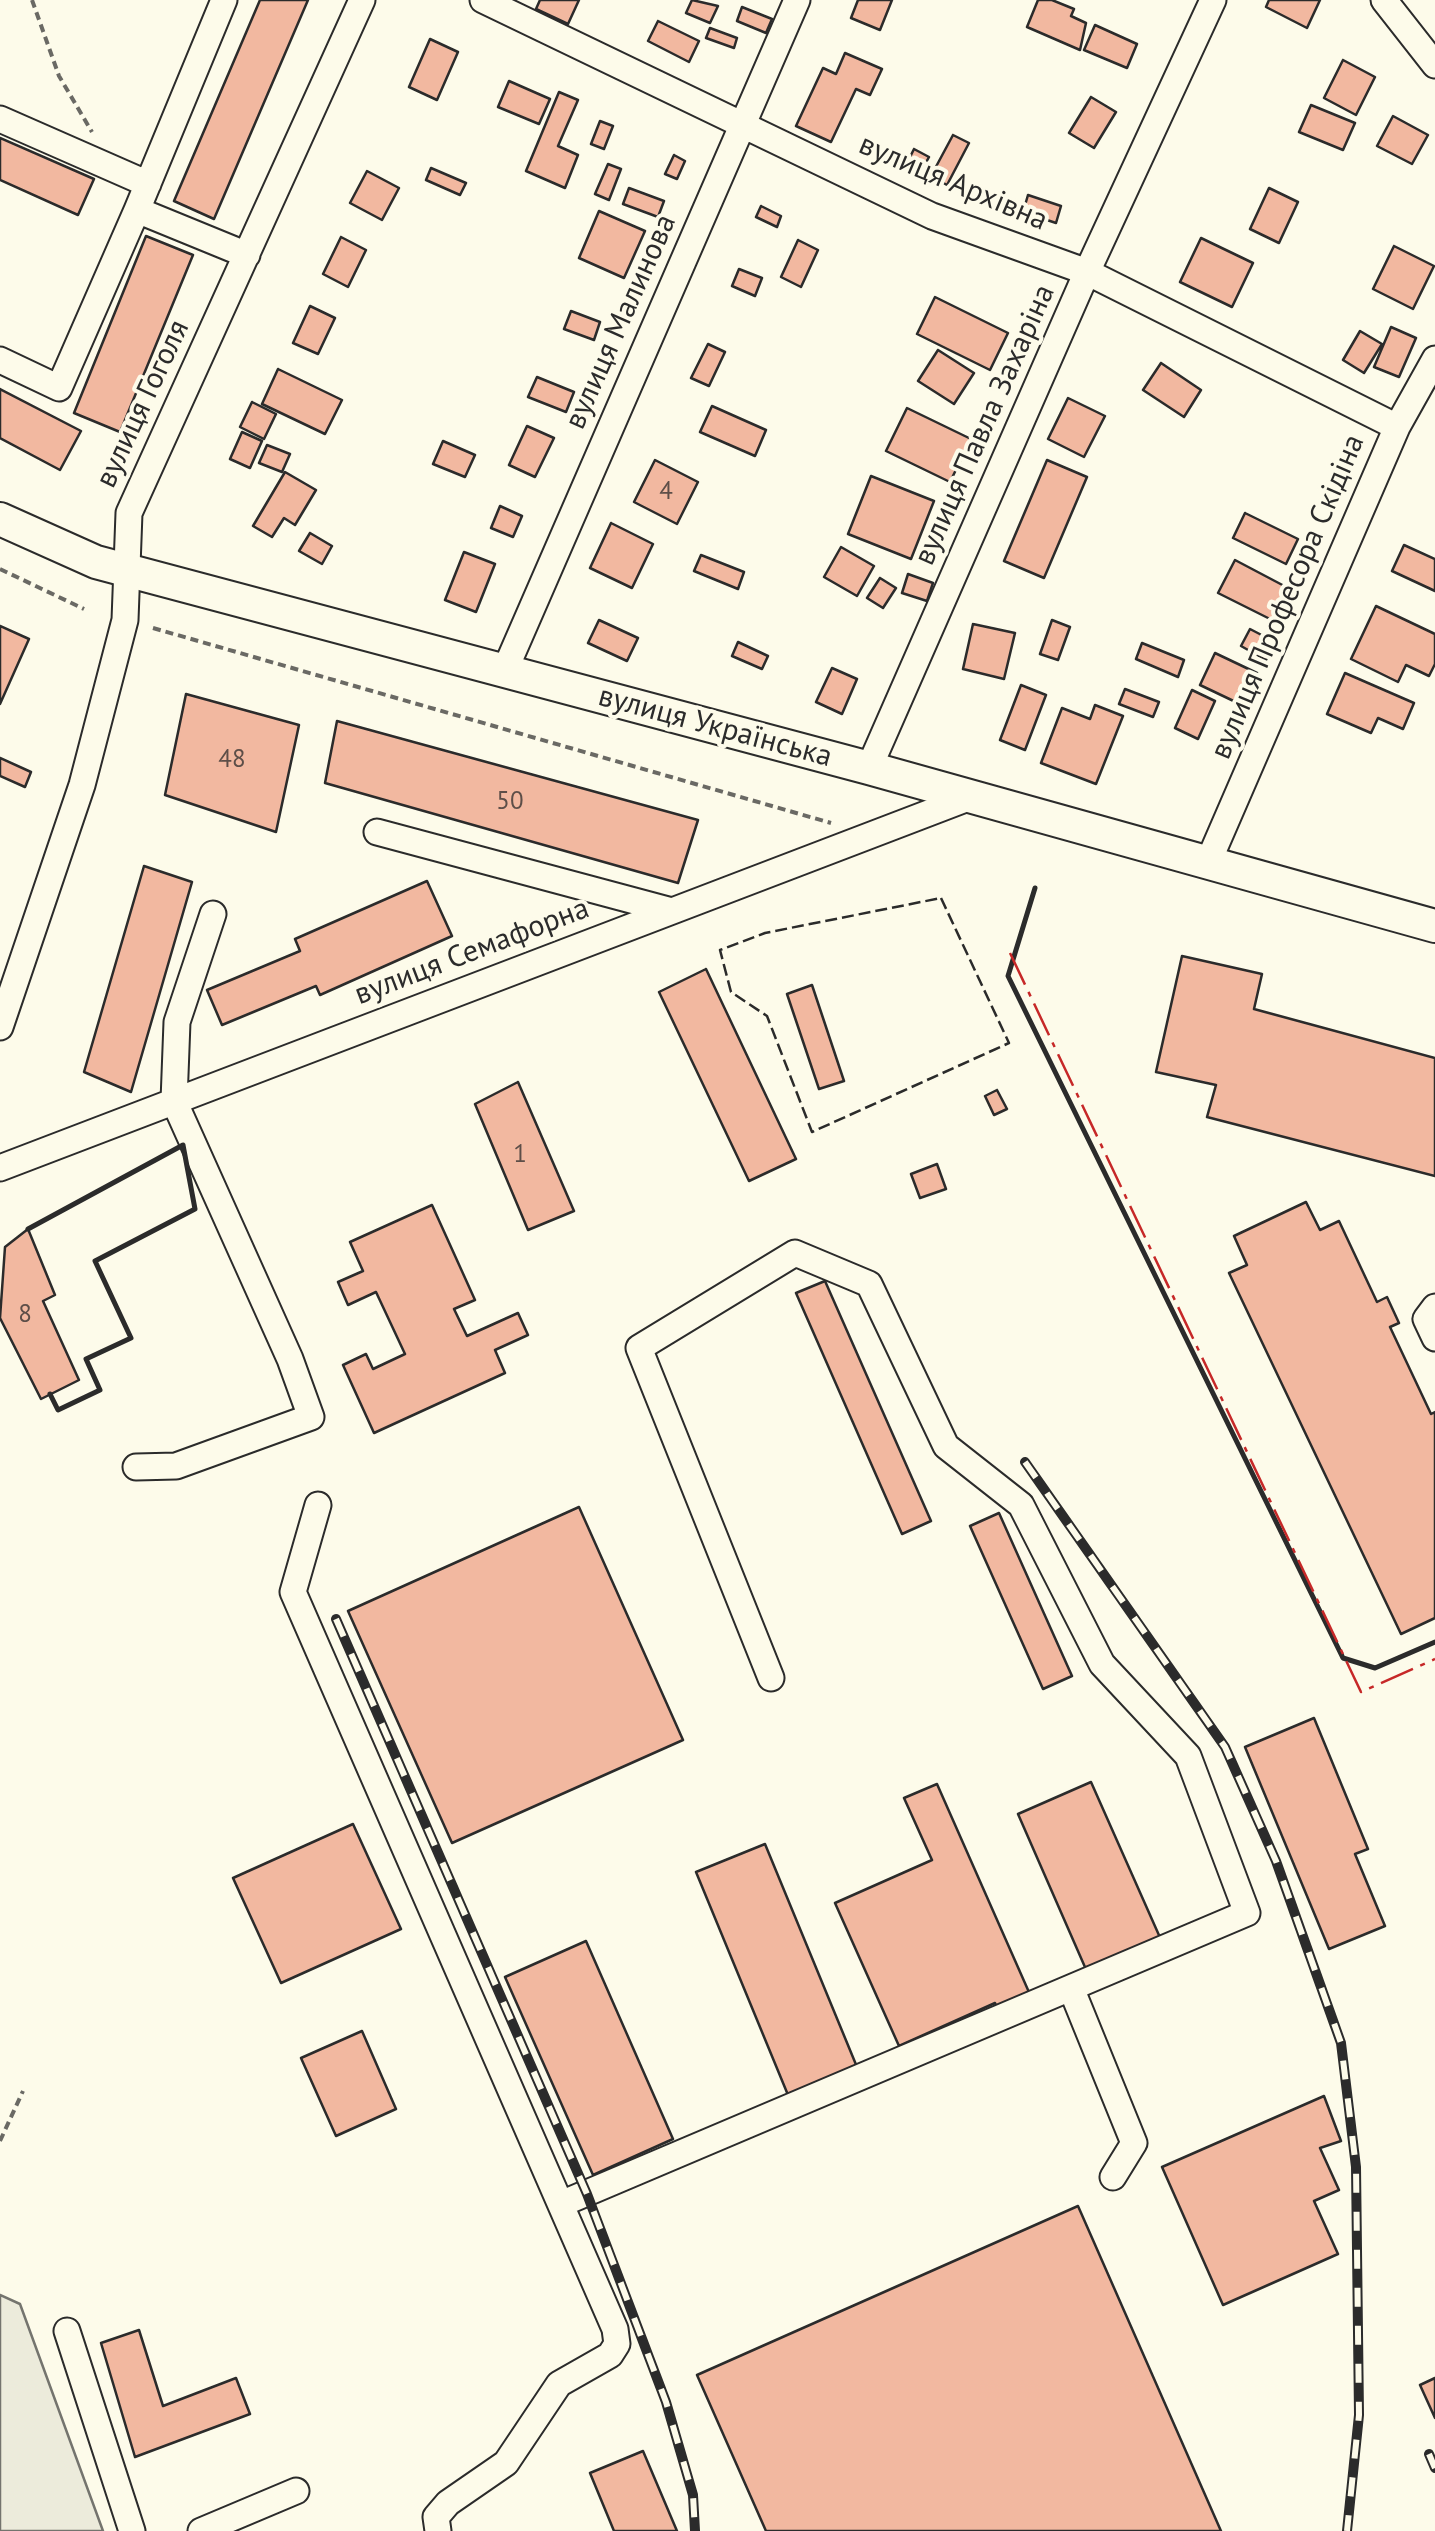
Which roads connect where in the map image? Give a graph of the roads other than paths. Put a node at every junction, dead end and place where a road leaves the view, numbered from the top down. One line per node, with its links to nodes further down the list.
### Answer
1 (224, 0): 10 (street)
2 (362, 0): 12 (street, вулиця Гоголя)
3 (483, 0): 9 (street, вулиця Архівна)
4 (797, 0): 9 (street, вулиця Малинова)
5 (1213, 0): 13 (street, вулиця Павла Захаріна)
6 (1384, 0): 7 (street)
7 (1433, 57)
8 (0, 119): 10 (street)
9 (744, 124): 13 (street, вулиця Архівна); 19 (street, вулиця Малинова)
10 (148, 184): 11 (street)
11 (137, 210): 12 (street); 15 (street)
12 (247, 254): 18 (street, вулиця Гоголя)
13 (1087, 272): 16 (street, вулиця Архівна); 20 (street, вулиця Павла Захаріна)
14 (1435, 358): 16 (street, вулиця Професора Скідіна)
15 (0, 360)
16 (1397, 426): 23 (street, вулиця Професора Скідіна)
17 (0, 518): 18 (main road, вулиця Українська)
18 (127, 571): 19 (main road, вулиця Українська); 27 (street, вулиця Гоголя)
19 (505, 670): 20 (main road, вулиця Українська)
20 (869, 768): 21 (main road, вулиця Українська)
21 (968, 798): 23 (main road, вулиця Українська); 24 (street, вулиця Семафорна)
22 (377, 832): 24 (street)
23 (1208, 865): 26 (main road, вулиця Українська)
24 (672, 911): 28 (street, вулиця Семафорна)
25 (213, 914): 28 (street)
26 (1435, 926)
27 (0, 1027)
28 (174, 1101): 29 (street, вулиця Семафорна); 32 (street)
29 (0, 1168)
30 (1435, 1307): 31 (street)
31 (1435, 1338)
32 (136, 1467)
33 (318, 1505): 37 (street)
34 (771, 1678): 35 (street)
35 (1071, 1988): 36 (street); 37 (street)
36 (1113, 2177)
37 (561, 2204): 42 (street)
38 (67, 2331): 40 (street)
39 (296, 2491): 41 (street)
40 (132, 2531)
41 (201, 2531)
42 (438, 2531)

